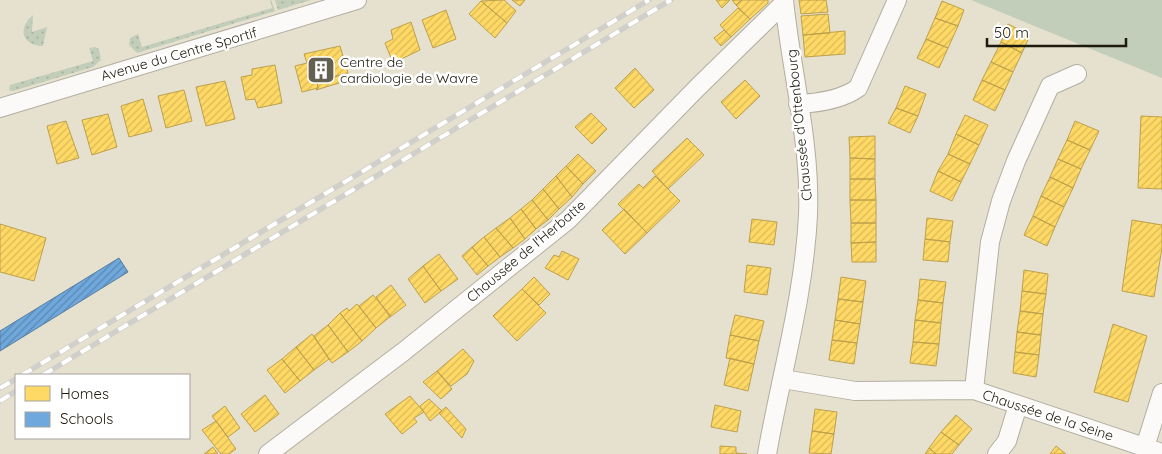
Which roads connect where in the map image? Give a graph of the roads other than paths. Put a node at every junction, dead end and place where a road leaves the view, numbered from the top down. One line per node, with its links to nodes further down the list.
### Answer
1 (357, 0): 6 (street, Avenue du Centre Sportif)
2 (898, 0): 5 (street)
3 (784, 2): 5 (street, Chaussée d'Ottenbourg); 12 (street, Chaussée de l'Herbatte)
4 (1077, 74): 8 (street)
5 (798, 104): 7 (street, Chaussée d'Ottenbourg)
6 (0, 108)
7 (783, 379): 8 (street, Chaussée de la Seine); 13 (street, Chaussée d'Ottenbourg)
8 (974, 390): 10 (street, Chaussée de la Seine)
9 (1162, 393): 11 (street)
10 (1018, 405): 11 (street, Chaussée de la Seine); 14 (street)
11 (1154, 450)
12 (268, 454)
13 (767, 454)
14 (997, 454)

